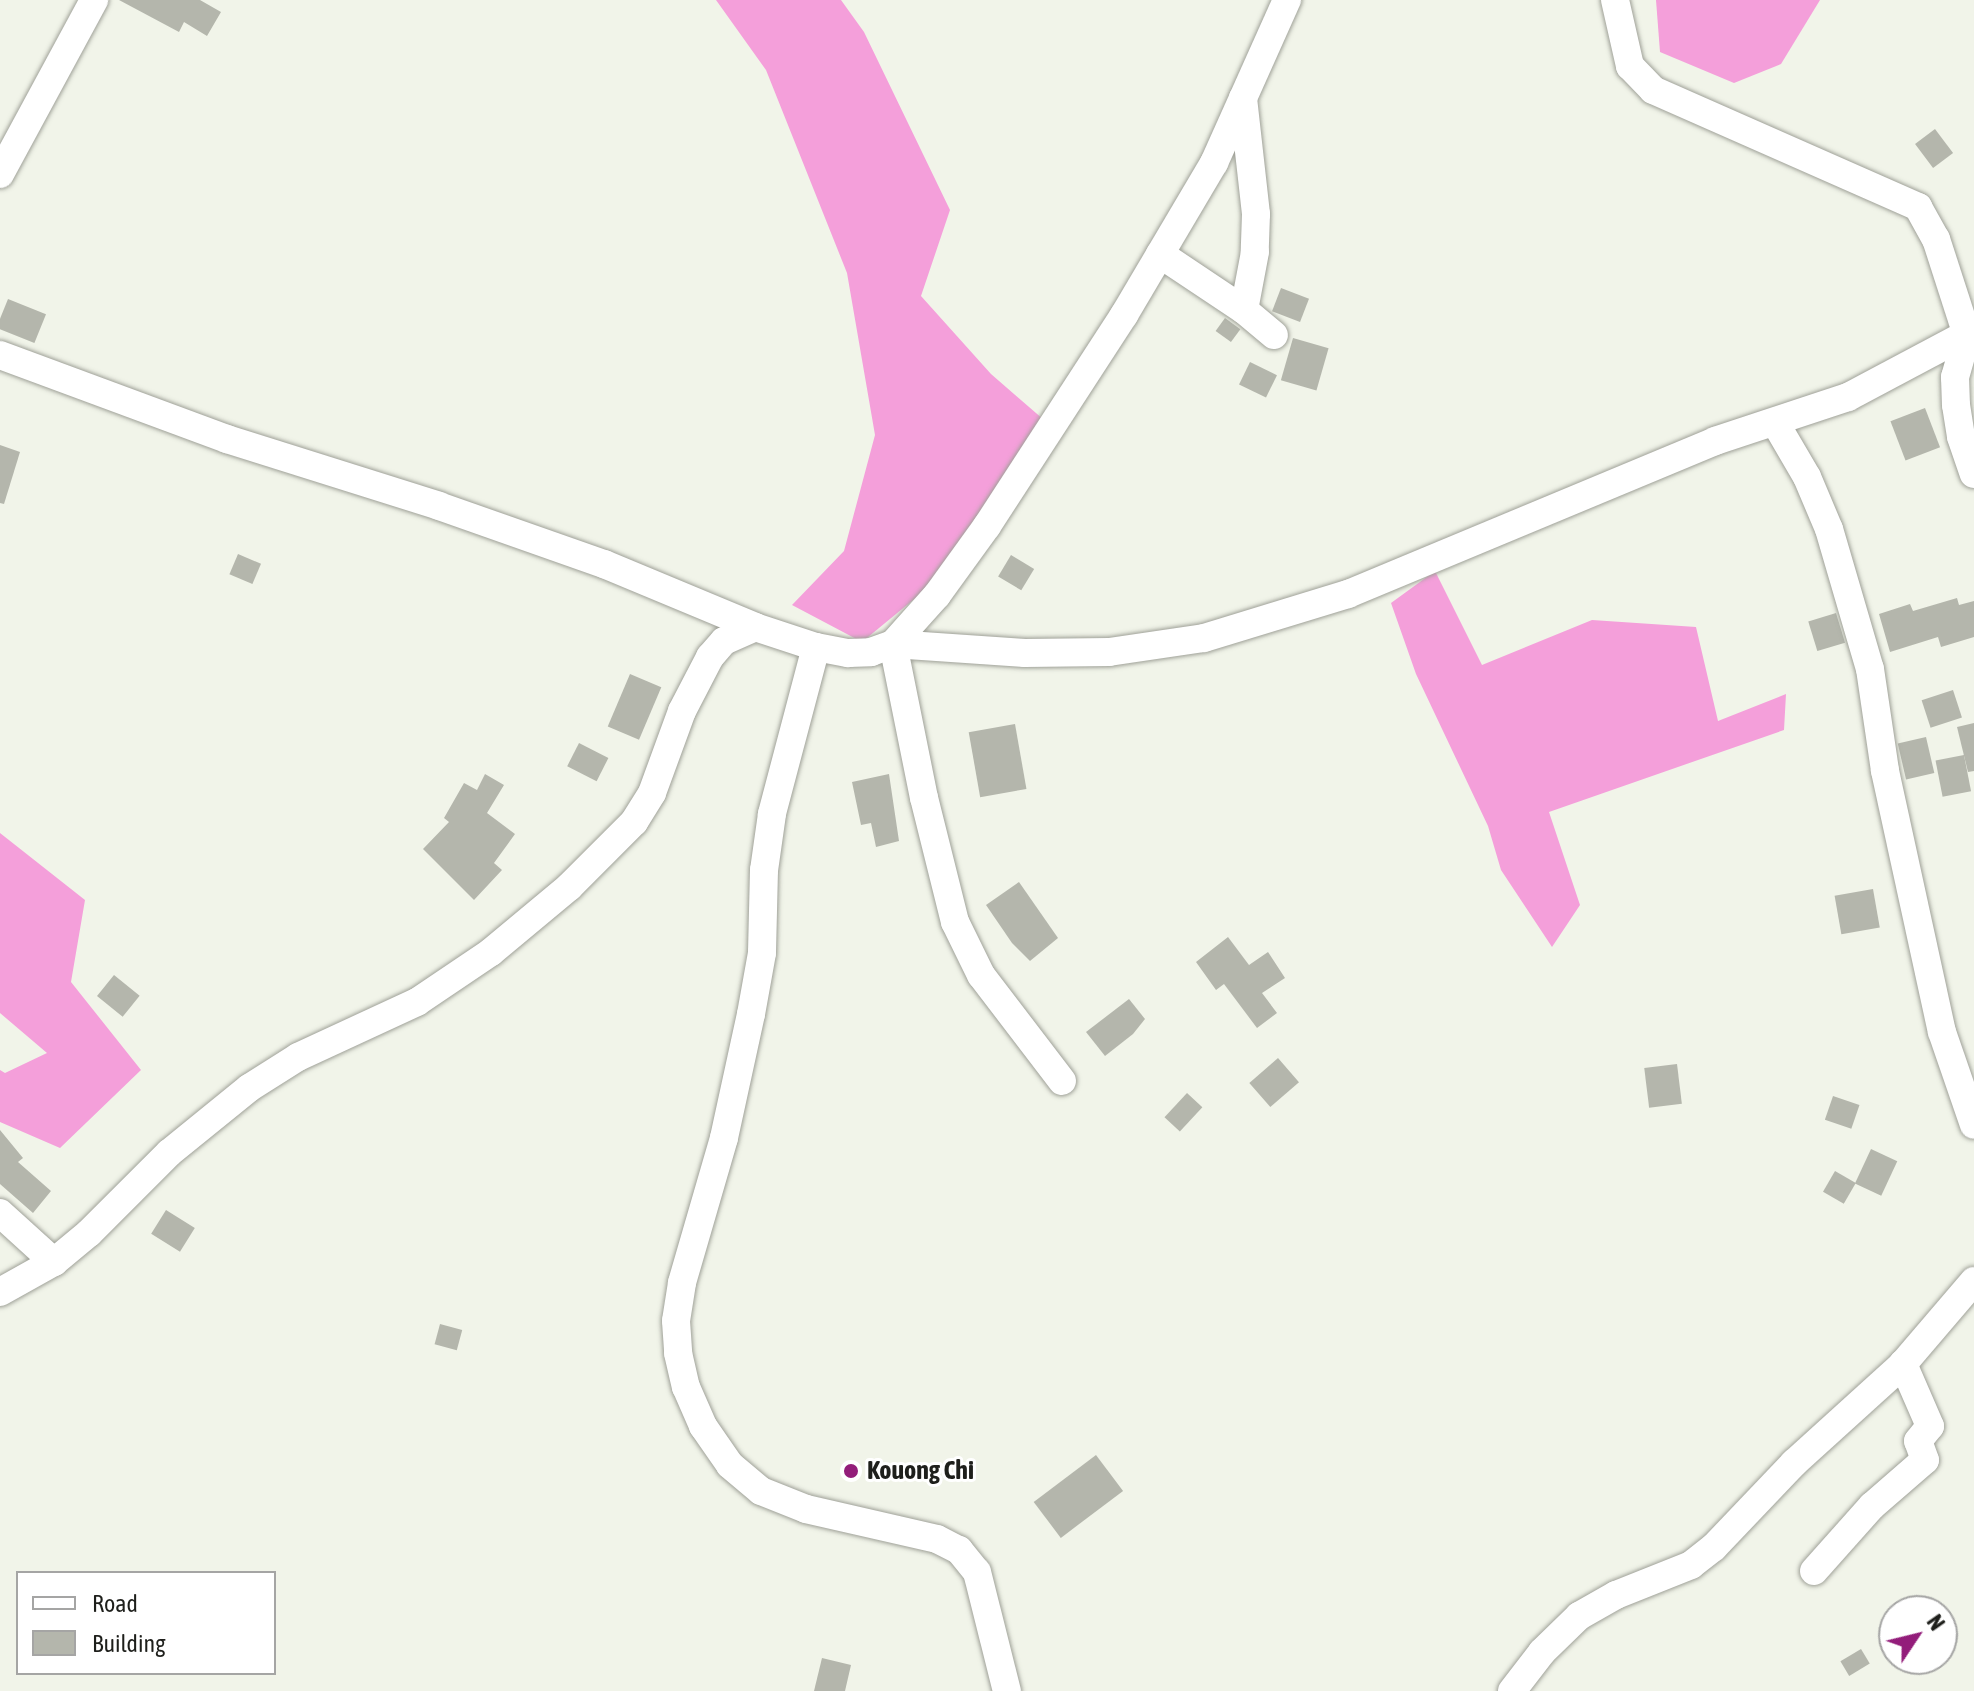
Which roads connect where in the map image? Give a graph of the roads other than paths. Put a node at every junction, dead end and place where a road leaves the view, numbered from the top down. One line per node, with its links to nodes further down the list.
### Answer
1 (94, 0): 5 (street)
2 (1287, 0): 4 (street)
3 (1615, 0): 8 (street)
4 (1243, 97): 6 (street); 7 (street)
5 (0, 174)
6 (1160, 254): 7 (street); 14 (street)
7 (1244, 310): 9 (street)
8 (1970, 332): 11 (street); 12 (street)
9 (1274, 335)
10 (0, 355): 13 (street)
11 (1776, 424): 14 (street); 17 (street)
12 (1974, 474)
13 (755, 627): 15 (street); 19 (street)
14 (893, 644): 15 (street); 16 (street)
15 (816, 647): 24 (street)
16 (1062, 1081)
17 (1974, 1125)
18 (0, 1213): 19 (street)
19 (54, 1262): 21 (street)
20 (1974, 1281): 22 (street)
21 (0, 1292)
22 (1903, 1364): 23 (street); 25 (street)
23 (1814, 1571)
24 (1007, 1691)
25 (1512, 1691)

